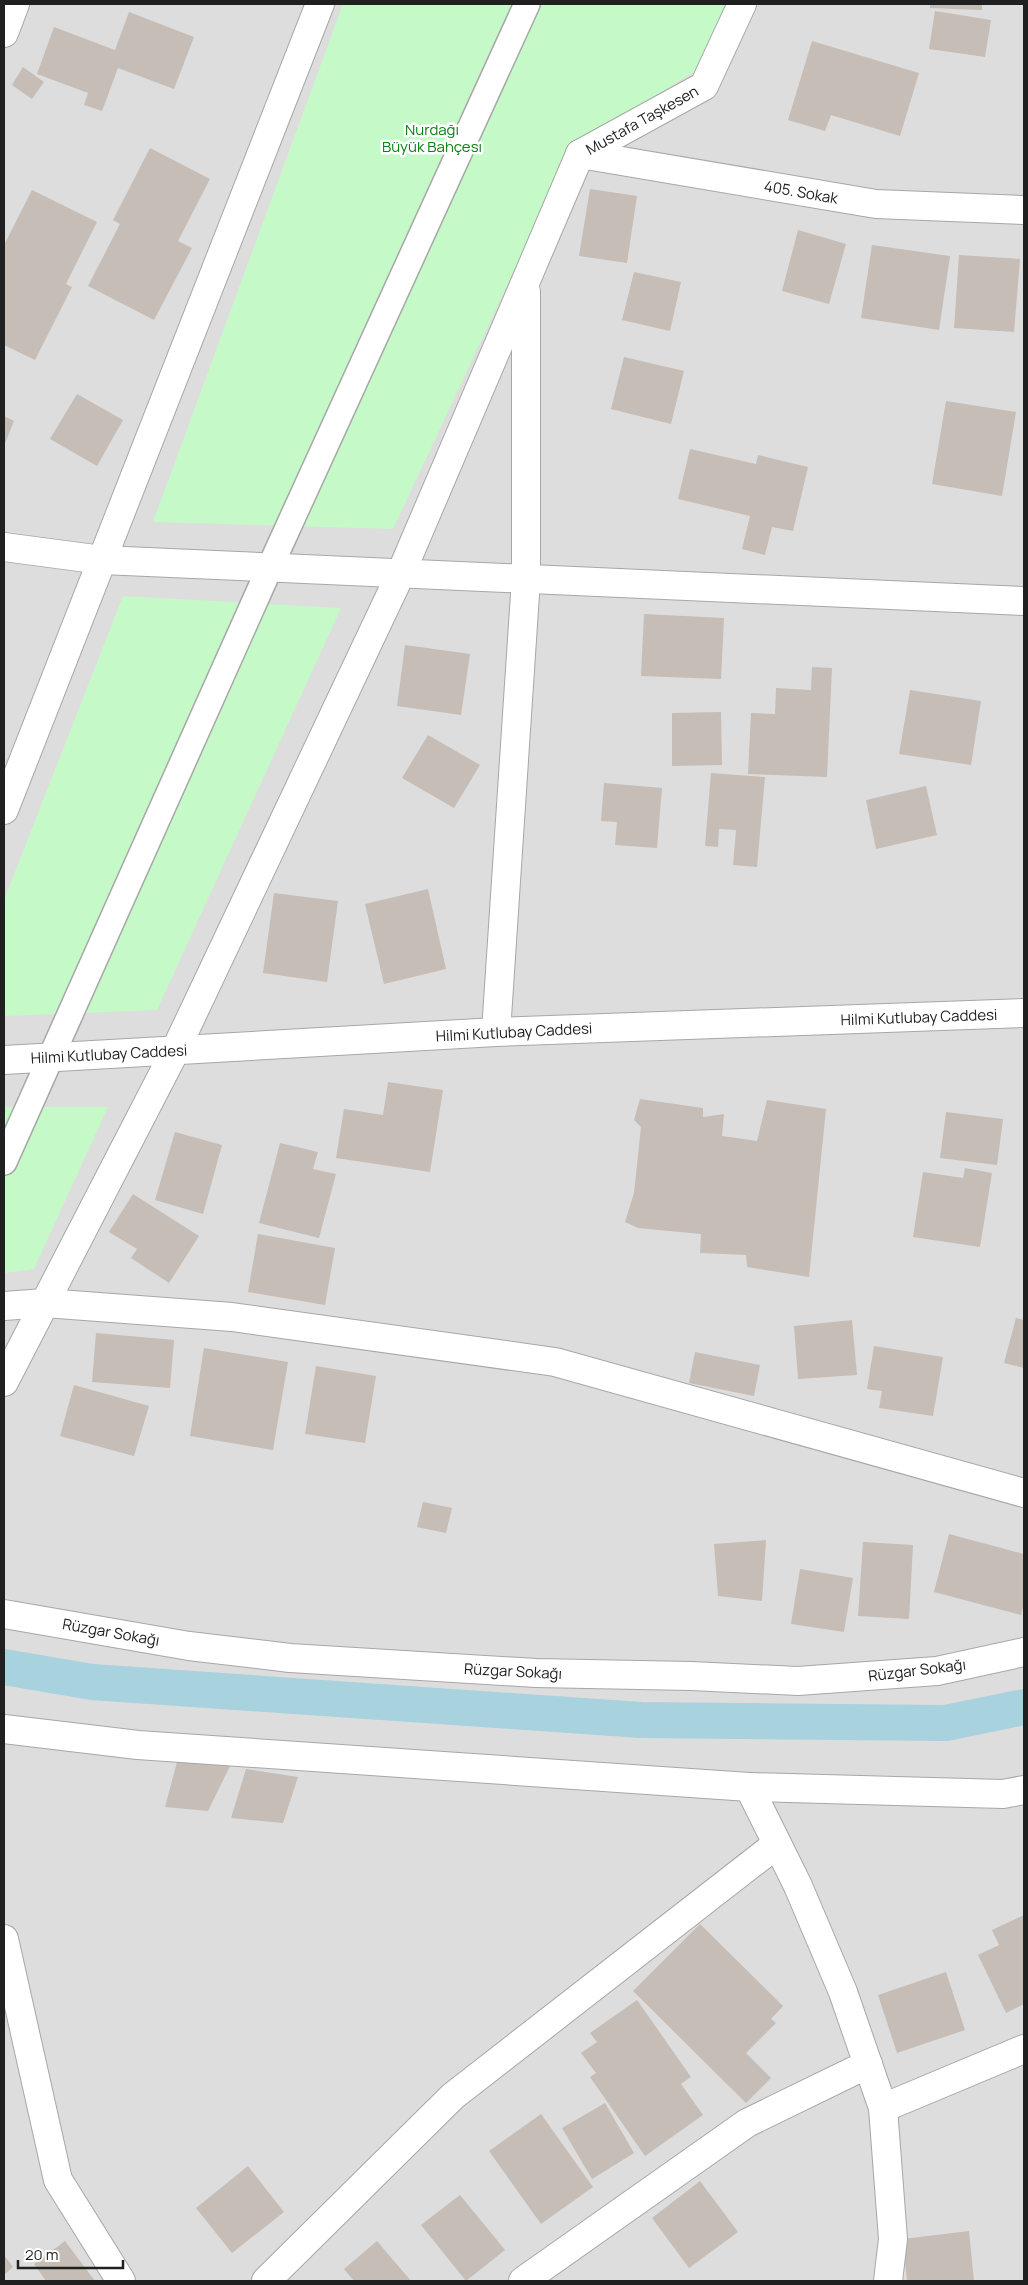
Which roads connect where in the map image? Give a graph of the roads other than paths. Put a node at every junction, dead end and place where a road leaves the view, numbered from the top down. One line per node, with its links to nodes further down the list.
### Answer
1 (15, 4): 5 (street)
2 (320, 4): 10 (street)
3 (527, 4): 11 (street)
4 (742, 4): 6 (street, Mustafa Taşkesen)
5 (4, 33)
6 (580, 154): 7 (street, 405. Sokak); 8 (street)
7 (1024, 210)
8 (526, 281): 12 (street); 13 (street)
9 (4, 547): 10 (street)
10 (102, 560): 11 (street); 15 (street)
11 (270, 567): 12 (street); 19 (street)
12 (401, 573): 13 (street); 18 (street)
13 (526, 579): 14 (street); 17 (street)
14 (1024, 602)
15 (4, 810)
16 (1024, 1013): 17 (street, Hilmi Kutlubay Caddesi)
17 (496, 1032): 18 (street, Hilmi Kutlubay Caddesi)
18 (175, 1051): 19 (street, Hilmi Kutlubay Caddesi); 22 (street)
19 (50, 1058): 20 (street, Hilmi Kutlubay Caddesi); 21 (street)
20 (4, 1060)
21 (4, 1162)
22 (45, 1303): 23 (street); 24 (street); 25 (street)
23 (4, 1306)
24 (4, 1382)
25 (1024, 1493)
26 (4, 1614): 27 (street, Rüzgar Sokağı)
27 (1024, 1652)
28 (4, 1729): 29 (street)
29 (749, 1787): 30 (street); 31 (street)
30 (1024, 1790)
31 (777, 1844): 34 (street); 37 (street)
32 (4, 1939): 36 (street)
33 (1024, 2049): 35 (street)
34 (868, 2064): 35 (street); 38 (street)
35 (883, 2108): 39 (street)
36 (121, 2281)
37 (266, 2281)
38 (522, 2281)
39 (888, 2281)

